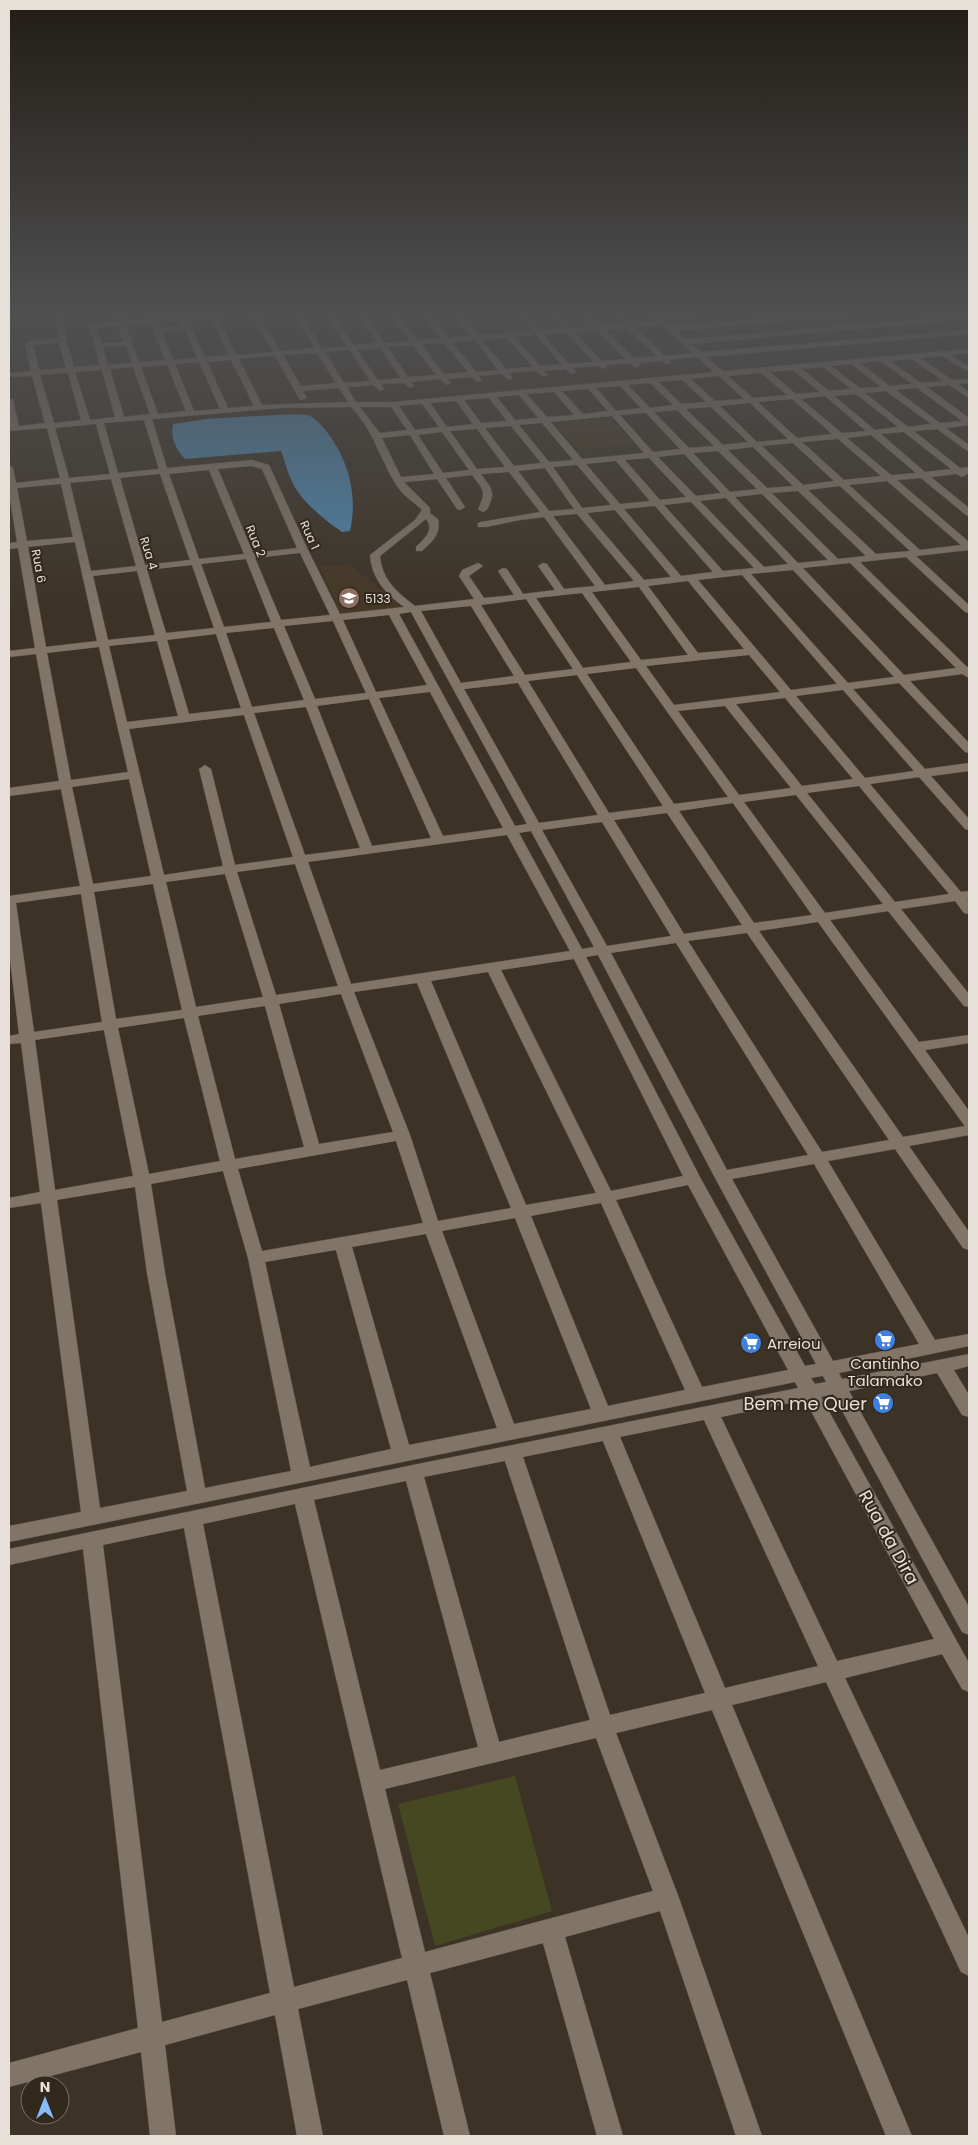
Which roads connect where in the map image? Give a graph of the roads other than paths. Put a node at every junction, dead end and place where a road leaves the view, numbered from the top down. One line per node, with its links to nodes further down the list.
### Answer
1 (10, 413): 36 (street)
2 (46, 413): 33 (street)
3 (83, 413): 30 (street)
4 (118, 413): 27 (street)
5 (150, 413): 25 (street)
6 (190, 413): 25 (street)
7 (362, 413): 42 (street)
8 (399, 413): 39 (street)
9 (431, 413): 38 (street)
10 (468, 413): 35 (street)
11 (504, 413): 32 (street)
12 (540, 413): 28 (street)
13 (578, 413): 26 (street)
14 (624, 413): 24 (street)
15 (649, 413): 47 (street)
16 (684, 413): 45 (street)
17 (722, 413): 44 (street)
18 (765, 413): 43 (street)
19 (814, 413): 41 (street)
20 (850, 413): 40 (street)
21 (885, 413): 37 (street)
22 (922, 413): 34 (street)
23 (956, 413): 31 (street)
24 (614, 414): 26 (street); 48 (street)
25 (151, 417): 27 (street); 56 (street)
26 (581, 417): 28 (street)
27 (120, 419): 29 (street)
28 (546, 420): 32 (street); 50 (street)
29 (99, 421): 30 (street); 59 (street, Rua 4)
30 (86, 422): 33 (street)
31 (969, 422): 34 (street)
32 (512, 423): 35 (street); 51 (street)
33 (50, 426): 36 (street); 63 (street)
34 (939, 426): 37 (street); 46 (street)
35 (478, 427): 38 (street); 54 (street)
36 (12, 429)
37 (906, 429): 40 (street); 55 (street)
38 (443, 430): 39 (street); 57 (street)
39 (413, 432): 42 (street); 60 (street)
40 (874, 432): 41 (street); 58 (street)
41 (840, 435): 43 (street); 61 (street)
42 (376, 436): 64 (street)
43 (794, 440): 44 (street); 65 (street)
44 (754, 444): 45 (street); 67 (street)
45 (719, 447): 47 (street); 68 (street)
46 (969, 449)
47 (685, 450): 48 (street); 69 (street)
48 (650, 454): 49 (street); 70 (street)
49 (617, 457): 50 (street); 71 (street)
50 (581, 461): 51 (street); 73 (street)
51 (547, 465): 54 (street); 75 (street)
52 (212, 466): 56 (street); 85 (street, Rua 1); 88 (street, Rua 2)
53 (9, 468): 66 (street, Rua 6)
54 (510, 468): 57 (street); 78 (street)
55 (964, 470): 58 (street); 62 (street)
56 (164, 471): 59 (street); 92 (street)
57 (473, 472): 60 (street); 74 (street)
58 (924, 475): 61 (street); 76 (street)
59 (113, 476): 63 (street); 97 (street, Rua 4)
60 (438, 476): 64 (street); 72 (street)
61 (888, 478): 65 (street); 83 (street)
62 (969, 479)
63 (65, 480): 66 (street); 80 (street)
64 (399, 480): 77 (street)
65 (843, 483): 67 (street); 87 (street)
66 (10, 486): 81 (street, Rua 6)
67 (801, 487): 68 (street); 89 (street)
68 (763, 491): 69 (street); 93 (street)
69 (728, 495): 70 (street); 96 (street)
70 (694, 499): 71 (street); 98 (street)
71 (656, 503): 73 (street); 102 (street)
72 (460, 507)
73 (619, 507): 75 (street); 103 (street)
74 (484, 509)
75 (580, 511): 78 (street); 104 (street)
76 (969, 513)
77 (426, 514): 86 (street); 110 (street)
78 (545, 515): 79 (street); 105 (street)
79 (481, 525)
80 (79, 539): 81 (street); 101 (street)
81 (23, 544): 82 (street); 118 (street, Rua 6)
82 (9, 546)
83 (969, 547): 84 (street)
84 (958, 548): 87 (street); 90 (street)
85 (302, 550): 88 (street); 113 (street, Rua 1)
86 (419, 550)
87 (913, 553): 89 (street); 111 (street)
88 (249, 556): 92 (street); 114 (street, Rua 2)
89 (874, 558): 91 (street)
90 (969, 558)
91 (852, 560): 93 (street); 124 (street)
92 (195, 561): 97 (street); 115 (street)
93 (836, 562): 96 (street)
94 (478, 566): 109 (street)
95 (543, 566): 107 (street)
96 (796, 566): 98 (street); 126 (street)
97 (140, 568): 101 (street); 116 (street, Rua 4)
98 (762, 570): 100 (street)
99 (503, 571): 108 (street)
100 (744, 572): 102 (street); 127 (street)
101 (87, 574): 117 (street)
102 (721, 575): 103 (street)
103 (685, 579): 104 (street); 119 (street)
104 (642, 584): 105 (street); 121 (street)
105 (602, 588): 106 (street)
106 (585, 590): 107 (street); 122 (street)
107 (562, 593): 108 (street)
108 (526, 597): 109 (street); 123 (street)
109 (478, 602): 110 (street); 125 (street)
110 (415, 610): 112 (street); 128 (street, Rua da Dira)
111 (969, 610)
112 (392, 612): 113 (street); 129 (street, Rua da Dira)
113 (337, 618): 114 (street); 131 (street, Rua 1)
114 (278, 625): 115 (street); 133 (street, Rua 2)
115 (219, 631): 116 (street); 135 (street)
116 (162, 638): 117 (street); 136 (street, Rua 4)
117 (103, 644): 118 (street); 137 (street)
118 (42, 651): 120 (street); 144 (street, Rua 6)
119 (752, 651): 121 (street); 130 (street)
120 (9, 654)
121 (695, 657): 122 (street)
122 (638, 664): 123 (street); 134 (street)
123 (579, 672): 125 (street); 148 (street)
124 (968, 672): 126 (street)
125 (522, 679): 128 (street); 149 (street)
126 (903, 679): 127 (street); 138 (street)
127 (846, 686): 130 (street); 141 (street)
128 (458, 687): 151 (street, Rua da Dira)
129 (433, 688): 131 (street); 152 (street, Rua da Dira)
130 (787, 693): 132 (street); 143 (street)
131 (371, 696): 133 (street); 153 (street, Rua 1)
132 (728, 702): 134 (street); 145 (street)
133 (311, 704): 135 (street); 154 (street, Rua 2)
134 (670, 709): 147 (street)
135 (248, 711): 136 (street); 155 (street)
136 (185, 719): 137 (street)
137 (122, 726): 142 (street)
138 (969, 750)
139 (205, 768): 156 (street)
140 (969, 768): 141 (street)
141 (923, 774): 143 (street); 150 (street)
142 (133, 775): 144 (street); 157 (street)
143 (862, 782): 145 (street); 159 (street)
144 (66, 785): 146 (street); 158 (street, Rua 6)
145 (798, 791): 147 (street); 161 (street)
146 (9, 792)
147 (736, 800): 148 (street); 163 (street)
148 (670, 809): 149 (street); 164 (street)
149 (607, 817): 151 (street); 165 (street)
150 (969, 826)
151 (535, 827): 152 (street); 166 (street, Rua da Dira)
152 (509, 831): 153 (street); 167 (street, Rua da Dira)
153 (439, 841): 154 (street)
154 (368, 851): 155 (street)
155 (300, 860): 156 (street); 170 (street)
156 (230, 869): 157 (street); 171 (street)
157 (158, 879): 158 (street); 173 (street)
158 (87, 889): 160 (street); 174 (street, Rua 6)
159 (964, 896): 161 (street); 162 (street)
160 (9, 901): 175 (street)
161 (890, 907): 163 (street); 172 (street)
162 (969, 910)
163 (823, 917): 164 (street); 178 (street)
164 (751, 929): 165 (street); 182 (street)
165 (680, 939): 166 (street); 184 (street)
166 (603, 951): 167 (street); 186 (street, Rua da Dira)
167 (578, 954): 168 (street); 187 (street, Rua da Dira)
168 (493, 967): 169 (street); 190 (street)
169 (423, 979): 170 (street); 192 (street)
170 (346, 990): 171 (street); 181 (street)
171 (271, 1001): 173 (street); 183 (street)
172 (969, 1004)
173 (190, 1013): 174 (street); 185 (street)
174 (110, 1025): 175 (street); 188 (street, Rua 6)
175 (28, 1037): 177 (street); 189 (street)
176 (969, 1039): 178 (street)
177 (9, 1040)
178 (915, 1048): 179 (street)
179 (969, 1122)
180 (969, 1130): 182 (street)
181 (402, 1135): 183 (street); 193 (street)
182 (900, 1142): 184 (street); 195 (street)
183 (313, 1151): 185 (street)
184 (818, 1158): 186 (street); 198 (street)
185 (229, 1165): 188 (street); 196 (street)
186 (722, 1176): 201 (street, Rua da Dira)
187 (693, 1179): 190 (street); 202 (street, Rua da Dira)
188 (142, 1180): 189 (street); 213 (street, Rua 6)
189 (50, 1196): 191 (street); 215 (street)
190 (606, 1197): 192 (street); 205 (street)
191 (9, 1202)
192 (521, 1212): 193 (street); 208 (street)
193 (432, 1227): 194 (street); 209 (street)
194 (342, 1243): 196 (street); 210 (street)
195 (969, 1244)
196 (256, 1258): 212 (street)
197 (969, 1340): 198 (street)
198 (930, 1348): 201 (street)
199 (969, 1360): 200 (street)
200 (942, 1366): 203 (street); 206 (street)
201 (828, 1369): 202 (street); 203 (street, Rua da Dira)
202 (799, 1374): 204 (street, Rua da Dira); 205 (street)
203 (838, 1386): 204 (street); 218 (street, Rua da Dira)
204 (809, 1392): 207 (street); 219 (street, Rua da Dira)
205 (696, 1394): 208 (street)
206 (969, 1410)
207 (710, 1412): 208 (street); 220 (street)
208 (605, 1424): 209 (street); 222 (street)
209 (510, 1443): 210 (street); 211 (street); 223 (street)
210 (402, 1454): 212 (street)
211 (413, 1472): 212 (street); 224 (street)
212 (302, 1486): 213 (street); 214 (street); 225 (street)
213 (197, 1496): 215 (street)
214 (192, 1519): 215 (street); 230 (street)
215 (91, 1528): 216 (street); 217 (street); 231 (street)
216 (9, 1534)
217 (9, 1556)
218 (969, 1626)
219 (948, 1644): 220 (street); 221 (street, Rua da Dira)
220 (831, 1672): 222 (street); 228 (street)
221 (969, 1683)
222 (717, 1699): 223 (street); 238 (street)
223 (603, 1726): 224 (street); 226 (street)
224 (491, 1753): 225 (street)
225 (371, 1782): 229 (street)
226 (667, 1898): 227 (street); 237 (street)
227 (551, 1929): 229 (street); 236 (street)
228 (969, 1964)
229 (416, 1965): 230 (street); 235 (street)
230 (285, 2001): 231 (street); 234 (street)
231 (150, 2037): 232 (street); 233 (street)
232 (9, 2075)
233 (163, 2136)
234 (310, 2136)
235 (457, 2136)
236 (610, 2136)
237 (749, 2136)
238 (899, 2136)

